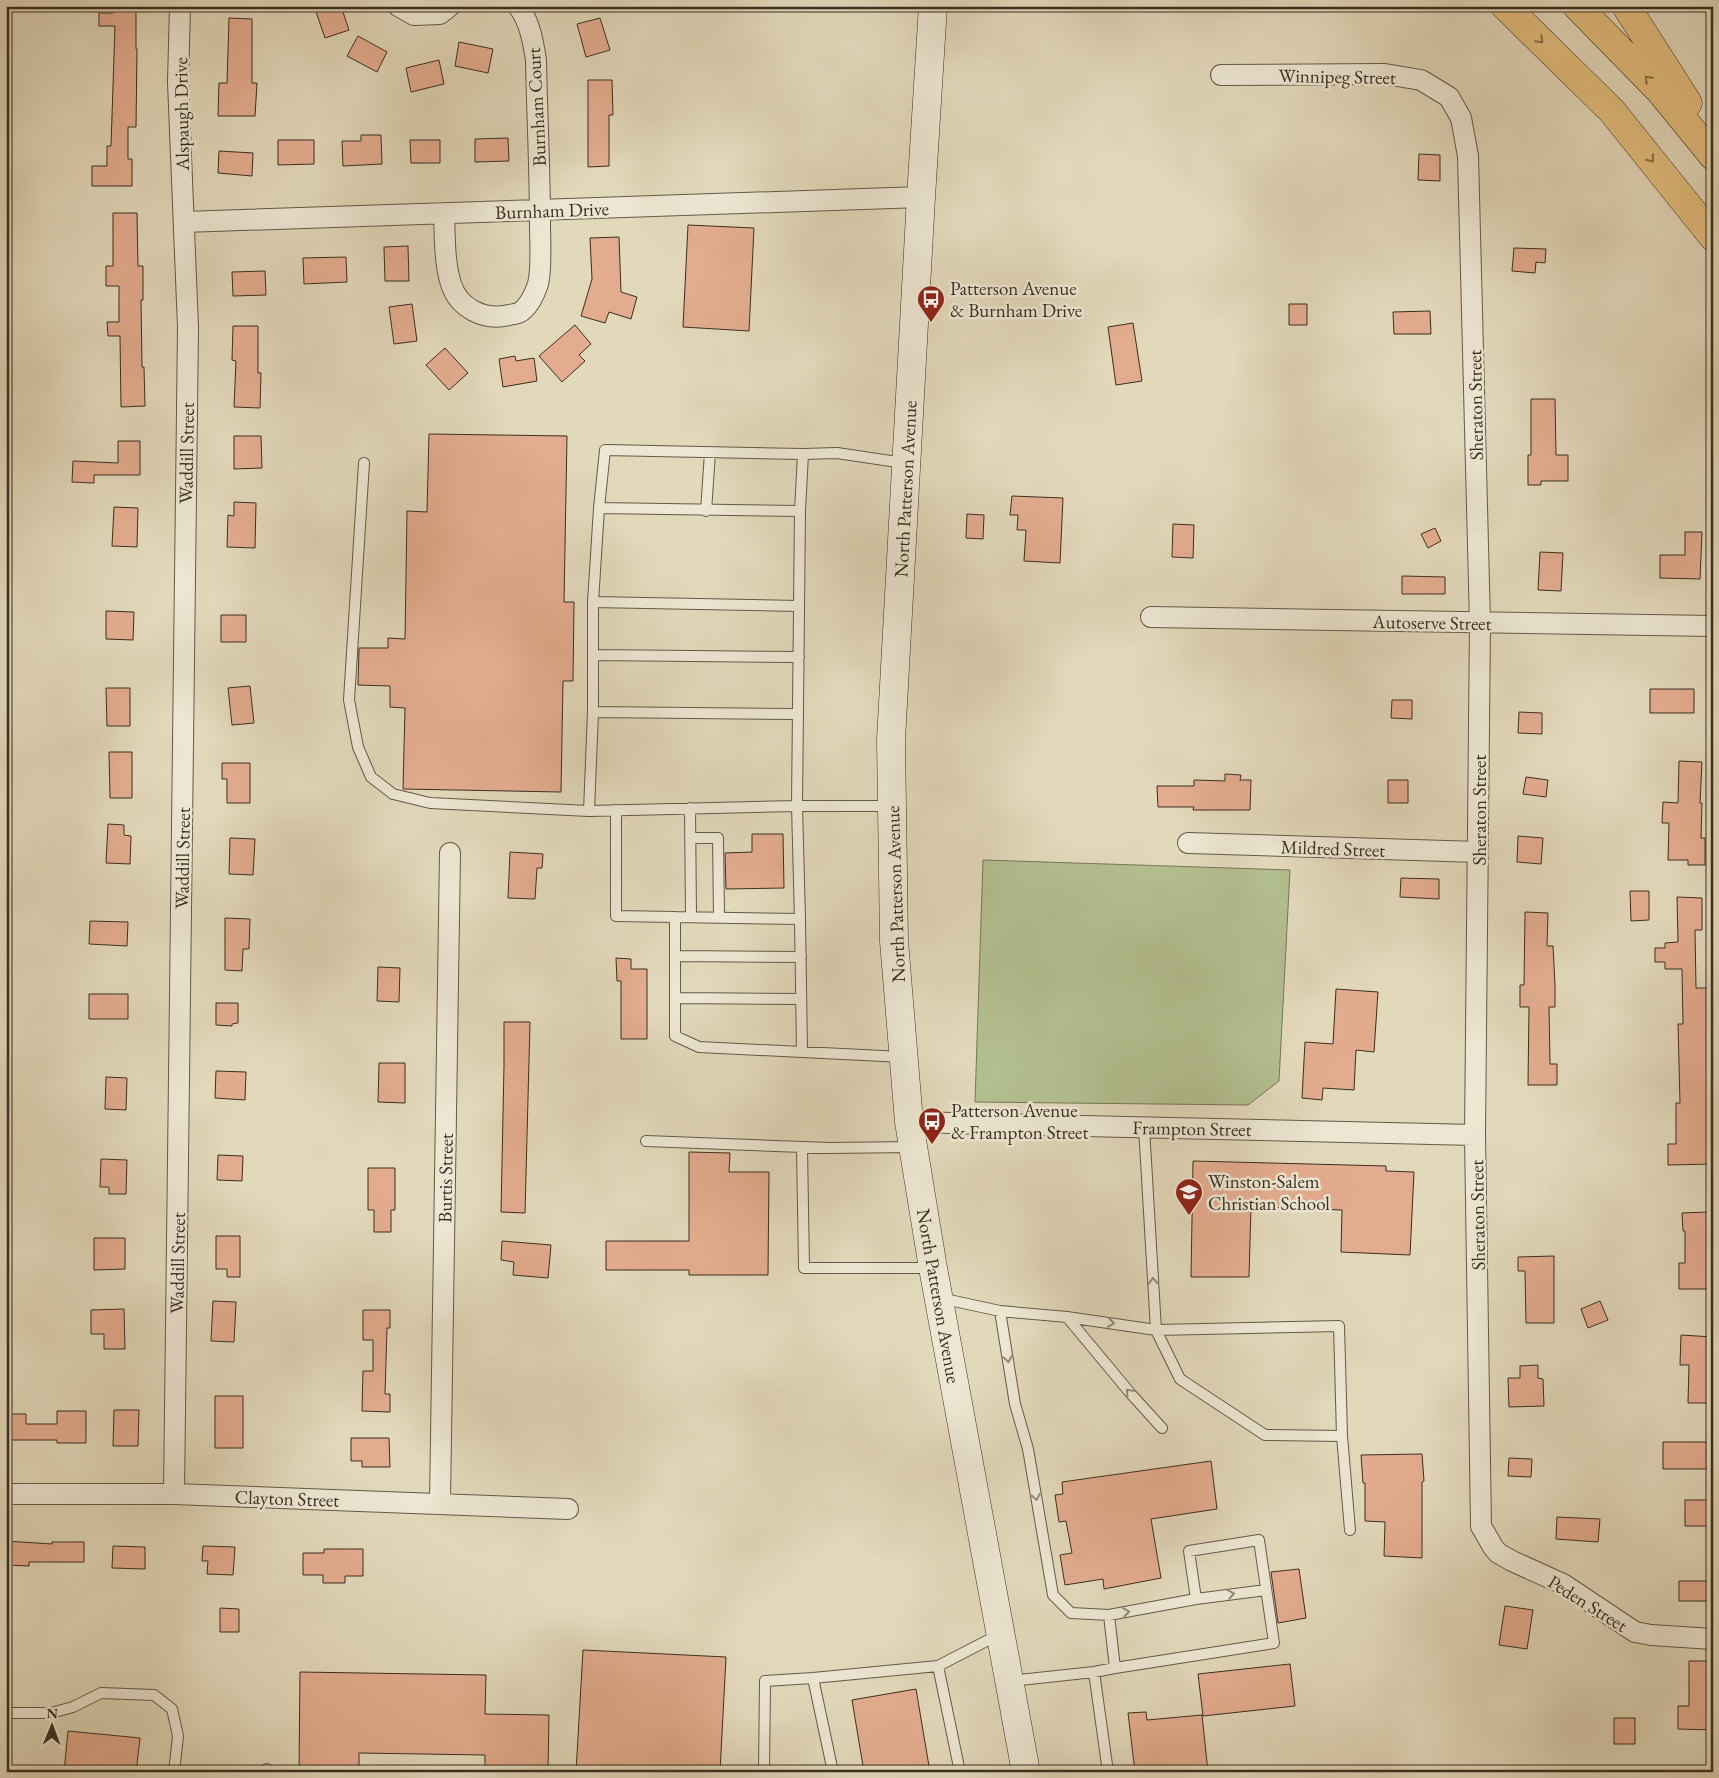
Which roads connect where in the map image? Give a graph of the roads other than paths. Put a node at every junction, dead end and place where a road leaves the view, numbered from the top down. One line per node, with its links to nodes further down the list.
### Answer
1 (180, 6): 16 (street, Alspaugh Drive)
2 (398, 6): 3 (street)
3 (450, 6)
4 (518, 6): 14 (street, Burnham Court)
5 (933, 6): 13 (main road, North Patterson Avenue)
6 (1505, 6): 17 (highway, one-way to 17)
7 (1577, 6): 12 (highway, one-way to 7)
8 (1626, 6): 11 (highway)
9 (1220, 75): 10 (street, Winnipeg Street)
10 (1449, 97): 28 (street, Sheraton Street)
11 (1713, 143)
12 (1713, 156)
13 (921, 197): 14 (street, Burnham Drive); 21 (main road, North Patterson Avenue)
14 (540, 210): 15 (street, Burnham Drive); 15 (street, Burnham Court)
15 (444, 212): 16 (street, Burnham Drive)
16 (184, 222): 66 (street, Waddill Street)
17 (1713, 237)
18 (710, 453): 19 (lane); 22 (lane); 24 (lane)
19 (803, 454): 21 (lane); 23 (lane)
20 (364, 463): 38 (lane)
21 (906, 463): 35 (main road, North Patterson Avenue)
22 (599, 508): 24 (lane); 25 (lane)
23 (800, 510): 24 (lane); 26 (lane)
24 (706, 511)
25 (594, 602): 26 (lane); 30 (lane)
26 (799, 606): 31 (lane)
27 (1151, 617): 28 (street, Autoserve Street)
28 (1480, 623): 29 (street, Autoserve Street); 41 (street, Sheraton Street)
29 (1713, 626)
30 (592, 655): 31 (lane); 32 (lane)
31 (799, 657): 33 (lane)
32 (593, 712): 33 (lane); 38 (lane)
33 (798, 714): 34 (lane)
34 (797, 806): 35 (lane); 36 (lane); 46 (lane)
35 (892, 806): 52 (main road, North Patterson Avenue)
36 (690, 808): 37 (lane); 39 (lane)
37 (616, 810): 38 (lane); 43 (lane)
38 (589, 811)
39 (690, 838): 44 (lane); 45 (lane)
40 (1188, 843): 41 (street, Mildred Street)
41 (1478, 852): 55 (street, Sheraton Street)
42 (450, 853): 67 (street, Burtis Street)
43 (675, 917): 44 (lane); 47 (lane)
44 (691, 917): 45 (lane)
45 (719, 918): 46 (lane)
46 (800, 919): 48 (lane)
47 (675, 956): 48 (lane); 49 (lane)
48 (801, 958): 50 (lane)
49 (675, 998): 50 (lane); 51 (lane)
50 (801, 999): 51 (lane)
51 (802, 1052): 52 (lane)
52 (904, 1057): 54 (main road, North Patterson Avenue)
53 (1144, 1127): 54 (street, Frampton Street); 55 (street, Frampton Street); 62 (lane, one-way to 53)
54 (911, 1134): 57 (lane); 58 (main road, North Patterson Avenue)
55 (1475, 1135): 69 (street, Sheraton Street)
56 (646, 1141): 57 (lane)
57 (802, 1147): 58 (lane)
58 (933, 1268): 59 (main road, North Patterson Avenue)
59 (939, 1298): 60 (lane); 74 (main road, North Patterson Avenue)
60 (1000, 1311): 61 (lane); 73 (lane, one-way to 73)
61 (1066, 1317): 62 (lane, one-way to 62); 63 (lane, one-way to 61)
62 (1156, 1330): 64 (lane); 64 (lane)
63 (1162, 1428)
64 (1342, 1436): 70 (lane)
65 (6, 1494): 66 (street, Clayton Street)
66 (174, 1494): 67 (street, Clayton Street)
67 (440, 1503): 68 (street, Clayton Street)
68 (568, 1509)
69 (1481, 1526): 75 (street, Peden Street)
70 (1350, 1530)
71 (1266, 1590): 72 (lane, one-way to 71); 72 (lane); 77 (lane)
72 (1196, 1599): 73 (lane, one-way to 72)
73 (1109, 1615): 77 (lane)
74 (1000, 1634): 76 (lane); 80 (main road, North Patterson Avenue)
75 (1713, 1639)
76 (938, 1666): 79 (lane); 85 (lane)
77 (1115, 1668): 78 (lane)
78 (1094, 1672): 80 (lane); 87 (lane)
79 (813, 1678): 83 (lane); 84 (lane)
80 (1009, 1682): 86 (main road, North Patterson Avenue)
81 (6, 1713): 82 (lane)
82 (174, 1772)
83 (764, 1772)
84 (833, 1772)
85 (960, 1772)
86 (1026, 1772)
87 (1108, 1772)

